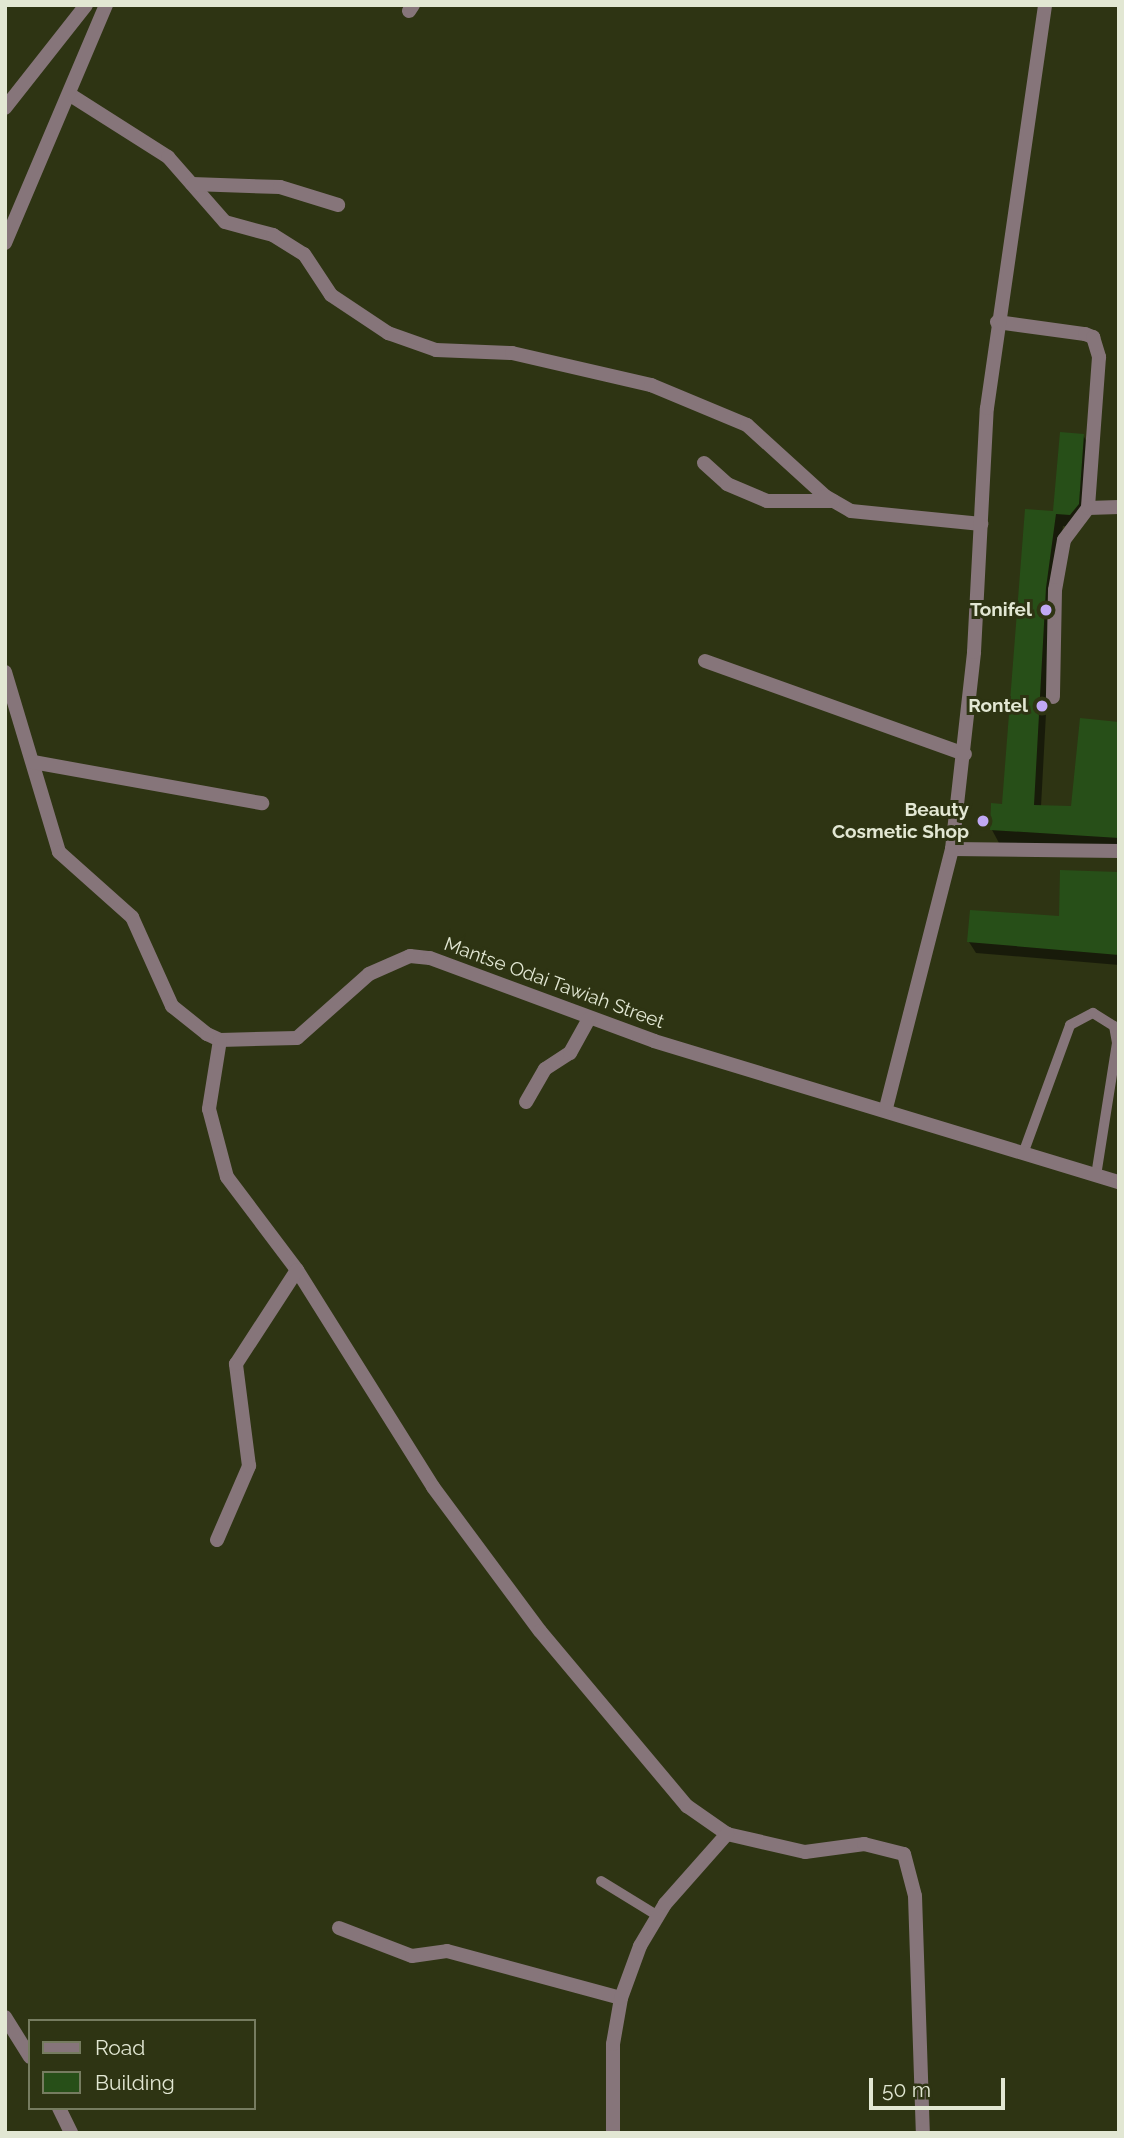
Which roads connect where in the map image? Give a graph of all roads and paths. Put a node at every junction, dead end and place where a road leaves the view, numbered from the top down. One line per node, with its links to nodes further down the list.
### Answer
1 (86, 5): 5 (street)
2 (106, 5): 4 (street)
3 (1045, 5): 9 (street)
4 (72, 96): 6 (street); 8 (street)
5 (5, 108)
6 (192, 184): 7 (street); 11 (street)
7 (338, 205)
8 (5, 243)
9 (997, 322): 13 (street); 14 (street)
10 (704, 463): 11 (street)
11 (832, 501): 14 (street)
12 (1119, 507): 13 (street)
13 (1088, 508): 17 (street)
14 (981, 524): 18 (street)
15 (705, 661): 18 (street)
16 (5, 673): 19 (street)
17 (1053, 696)
18 (965, 754): 21 (street)
19 (33, 762): 20 (street); 24 (street)
20 (262, 803)
21 (952, 849): 22 (street); 26 (street)
22 (1119, 851)
23 (589, 1019): 24 (street, Mantse Odai Tawiah Street); 25 (street); 26 (street, Mantse Odai Tawiah Street)
24 (220, 1040): 30 (street)
25 (526, 1102)
26 (886, 1108): 27 (street, Mantse Odai Tawiah Street)
27 (1024, 1151): 28 (street, Mantse Odai Tawiah Street); 28 (lane)
28 (1096, 1175): 29 (street, Mantse Odai Tawiah Street)
29 (1119, 1182)
30 (297, 1270): 31 (street); 32 (street)
31 (217, 1540)
32 (727, 1834): 34 (street); 42 (street)
33 (601, 1881): 34 (lane)
34 (658, 1916): 36 (street)
35 (339, 1928): 36 (street)
36 (621, 1998): 41 (street)
37 (5, 2017): 38 (street)
38 (28, 2054)
39 (60, 2110): 40 (street)
40 (71, 2133)
41 (613, 2133)
42 (923, 2133)

